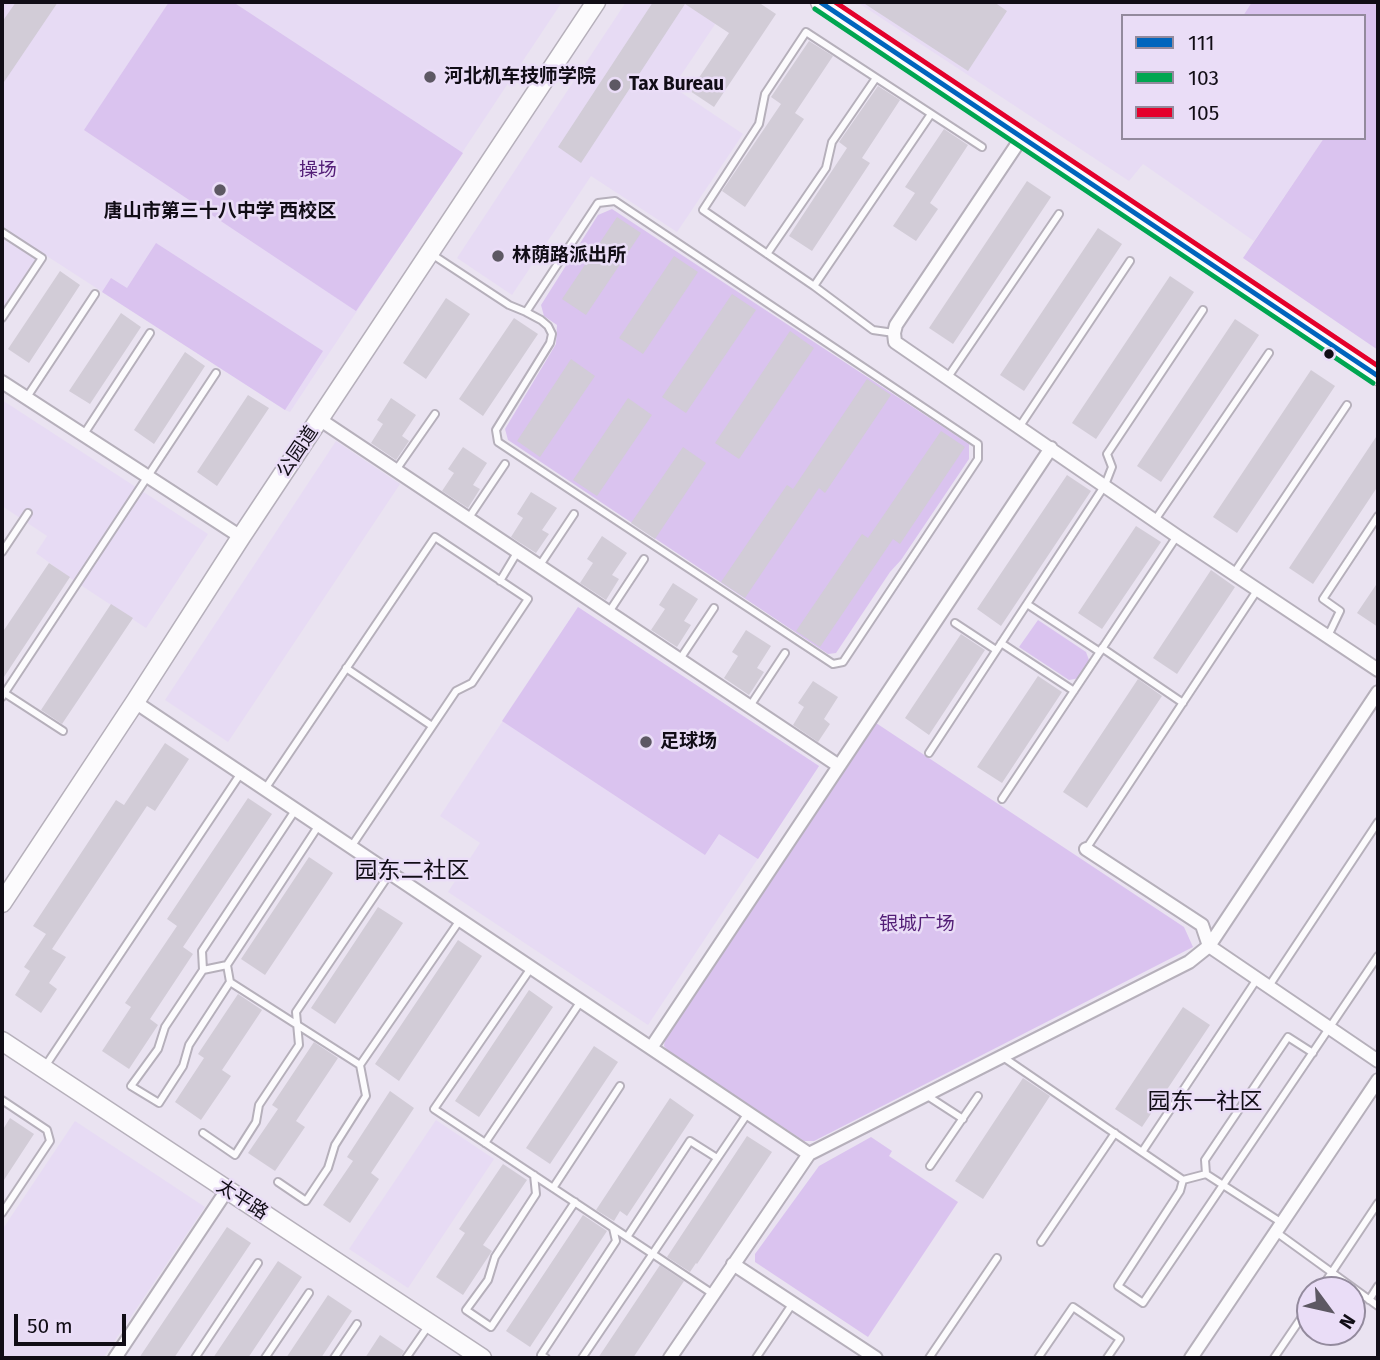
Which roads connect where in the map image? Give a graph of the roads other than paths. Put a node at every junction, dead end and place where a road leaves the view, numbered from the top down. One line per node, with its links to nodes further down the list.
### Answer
1 (596, 2): 9 (street, 公园道)
2 (820, 2): 5 (street)
3 (876, 78): 4 (lane); 10 (lane); 10 (lane)
4 (931, 114): 6 (lane); 12 (lane)
5 (1023, 137): 18 (street); 21 (street)
6 (982, 148)
7 (1059, 214): 22 (lane)
8 (2, 232): 16 (lane)
9 (430, 253): 15 (lane); 27 (street, 公园道)
10 (767, 254): 12 (lane)
11 (1130, 261): 28 (lane)
12 (814, 286): 18 (lane)
13 (95, 294): 24 (lane)
14 (1203, 310): 34 (lane)
15 (526, 312): 15 (lane)
16 (2, 318)
17 (150, 333): 29 (lane)
18 (894, 333): 22 (street)
19 (1269, 354): 39 (lane)
20 (216, 373): 33 (lane)
21 (1378, 376)
22 (947, 378): 28 (street)
23 (2, 382): 24 (street)
24 (27, 397): 29 (street)
25 (1347, 405): 46 (lane)
26 (435, 414): 32 (lane)
27 (320, 419): 32 (street); 41 (street, 公园道)
28 (1020, 426): 30 (street)
29 (84, 434): 33 (street)
30 (1051, 448): 34 (street); 70 (street)
31 (505, 464): 38 (lane)
32 (396, 470): 38 (street)
33 (147, 476): 41 (street); 63 (lane)
34 (1105, 485): 39 (street); 49 (lane)
35 (29, 513): 43 (lane)
36 (574, 514): 45 (lane)
37 (1378, 516): 53 (lane)
38 (468, 519): 42 (street)
39 (1155, 520): 40 (street)
40 (1177, 536): 46 (street); 56 (lane)
41 (241, 537): 64 (street, 公园道)
42 (518, 551): 45 (street); 47 (lane)
43 (2, 552)
44 (644, 559): 51 (lane)
45 (540, 566): 51 (street)
46 (1234, 573): 48 (street)
47 (500, 581): 59 (lane); 67 (lane)
48 (1258, 589): 53 (street); 65 (lane)
49 (1027, 604): 54 (lane); 56 (lane)
50 (714, 608): 58 (lane)
51 (609, 612): 58 (street)
52 (956, 623): 55 (lane)
53 (1328, 636): 60 (street)
54 (1002, 643): 55 (lane); 61 (lane)
55 (996, 650): 69 (lane)
56 (1101, 650): 61 (lane); 65 (lane)
57 (785, 653): 66 (lane)
58 (680, 659): 66 (street)
59 (346, 668): 67 (lane); 72 (lane)
60 (1378, 670)
61 (1074, 691): 73 (lane)
62 (1378, 692): 82 (street)
63 (3, 694): 68 (lane)
64 (135, 702): 71 (street); 80 (street, 公园道)
65 (1183, 703): 78 (lane)
66 (750, 706): 70 (street)
67 (432, 726): 77 (lane)
68 (63, 731)
69 (929, 753)
70 (839, 766): 94 (street)
71 (241, 773): 72 (street); 99 (lane)
72 (265, 789): 74 (street)
73 (1002, 799)
74 (296, 809): 76 (street); 86 (lane)
75 (1378, 822): 89 (lane)
76 (319, 825): 77 (street); 84 (lane)
77 (351, 847): 79 (street)
78 (1086, 849): 82 (street)
79 (390, 873): 81 (street); 91 (lane)
80 (2, 903)
81 (460, 920): 85 (street); 98 (lane)
82 (1209, 946): 87 (street); 97 (street)
83 (1378, 956): 92 (lane)
84 (227, 965): 86 (lane); 88 (lane)
85 (531, 968): 90 (street); 109 (lane)
86 (203, 970): 88 (lane)
87 (1257, 979): 89 (street); 110 (lane)
88 (230, 982): 91 (lane)
89 (1269, 987): 92 (street)
90 (581, 1001): 94 (street); 109 (lane)
91 (297, 1025): 98 (lane); 107 (lane)
92 (1330, 1028): 95 (lane); 96 (street)
93 (2, 1041): 99 (street, 太平路)
94 (651, 1048): 105 (street)
95 (1313, 1053): 114 (lane); 118 (lane)
96 (1376, 1055)
97 (1003, 1057): 102 (street); 108 (lane)
98 (360, 1066): 117 (lane)
99 (43, 1068): 120 (street, 太平路)
100 (1378, 1080): 125 (street)
101 (620, 1086): 119 (lane)
102 (926, 1095): 106 (lane); 111 (street)
103 (978, 1096): 106 (lane)
104 (2, 1100): 123 (lane)
105 (748, 1113): 111 (street); 112 (lane)
106 (963, 1119): 113 (lane)
107 (203, 1133)
108 (1115, 1133): 110 (lane); 127 (lane)
109 (485, 1143): 115 (lane)
110 (1142, 1152): 116 (lane)
111 (809, 1154): 131 (street)
112 (717, 1158): 126 (lane); 128 (lane)
113 (930, 1166)
114 (1206, 1174): 116 (lane); 118 (lane)
115 (534, 1175): 119 (lane); 121 (lane)
116 (1183, 1180): 118 (lane)
117 (278, 1182)
118 (1224, 1184): 125 (lane)
119 (553, 1188): 121 (lane)
120 (227, 1190): 141 (street, 太平路); 144 (street)
121 (575, 1202): 124 (lane)
122 (1378, 1203): 132 (lane)
123 (2, 1213)
124 (612, 1227): 126 (lane); 150 (lane)
125 (1279, 1228): 132 (lane); 157 (street)
126 (627, 1237): 128 (lane)
127 (1041, 1242)
128 (652, 1254): 136 (lane); 151 (lane)
129 (997, 1258): 154 (lane)
130 (258, 1263): 145 (lane)
131 (733, 1264): 136 (street); 138 (street)
132 (1332, 1273): 133 (lane); 137 (lane)
133 (1330, 1276)
134 (1378, 1286): 137 (lane)
135 (309, 1293): 146 (lane)
136 (713, 1294): 152 (street)
137 (1369, 1300): 139 (lane)
138 (793, 1303): 143 (street); 153 (lane)
139 (1378, 1306)
140 (357, 1324): 147 (lane)
141 (430, 1324): 148 (lane); 149 (street, 太平路)
142 (1296, 1326): 158 (lane)
143 (869, 1356)
144 (115, 1358)
145 (195, 1358)
146 (265, 1358)
147 (334, 1358)
148 (406, 1358)
149 (480, 1358)
150 (546, 1358)
151 (582, 1358)
152 (670, 1358)
153 (755, 1358)
154 (929, 1358)
155 (1038, 1358): 156 (lane)
156 (1107, 1358)
157 (1191, 1358)
158 (1275, 1358)

